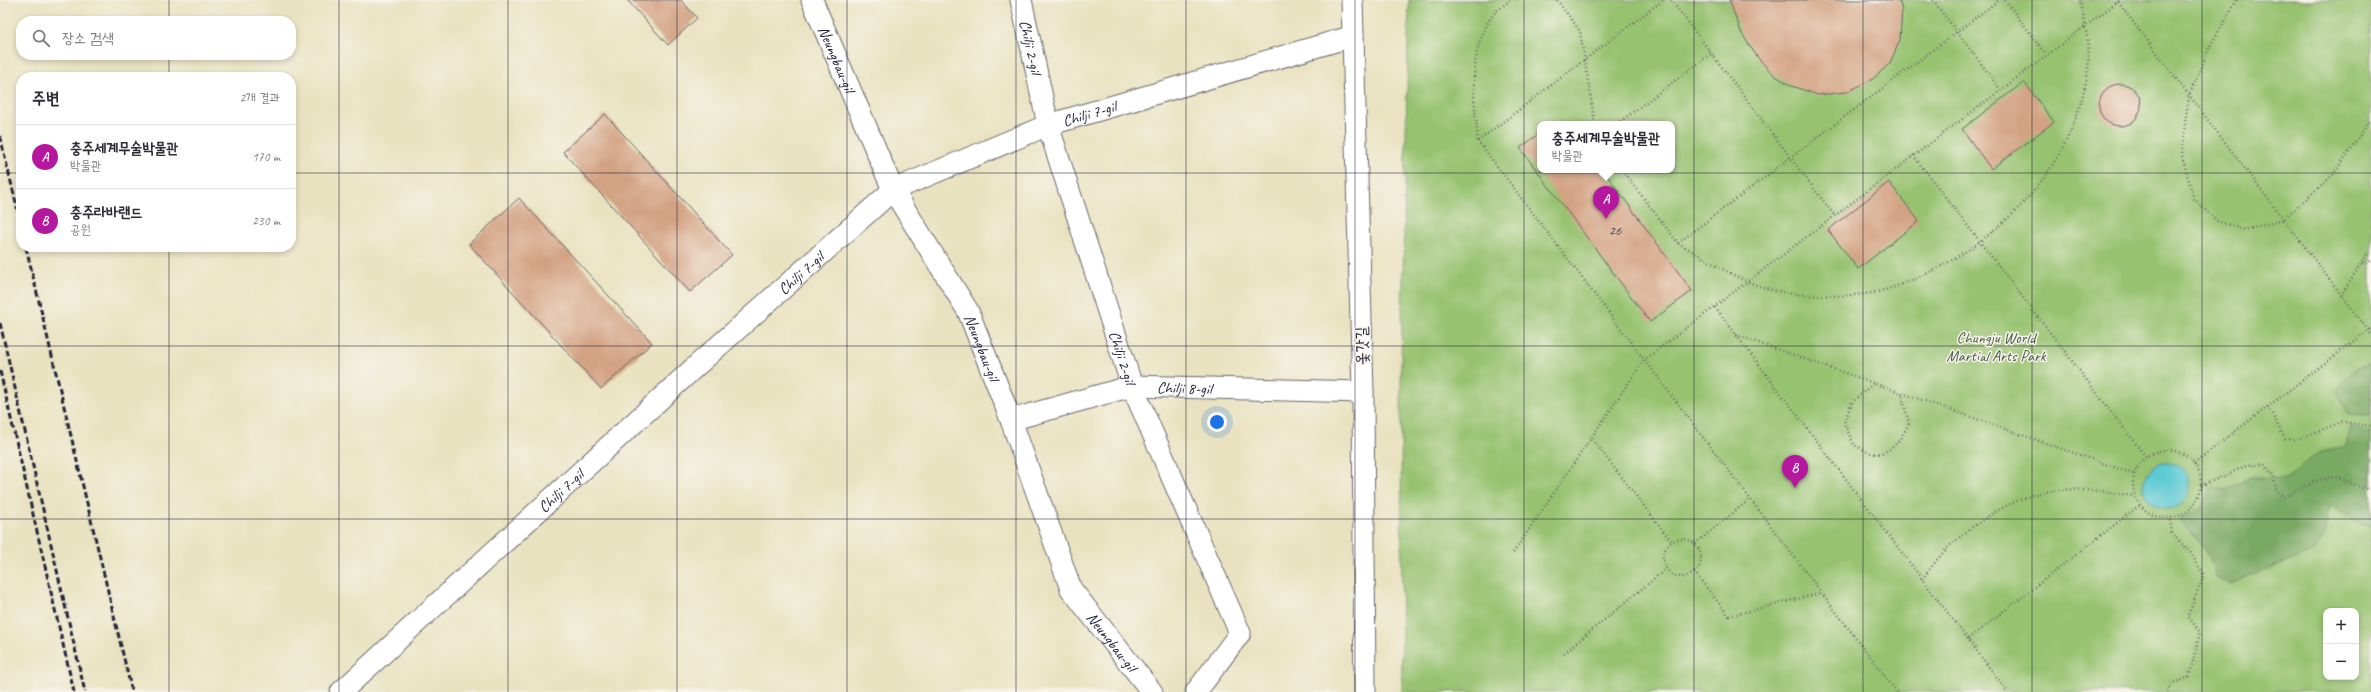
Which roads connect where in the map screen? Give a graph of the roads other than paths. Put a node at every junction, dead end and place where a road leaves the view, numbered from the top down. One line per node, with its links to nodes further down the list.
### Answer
1 (1021, 0): 5 (street, Chilji 2-gil)
2 (1352, 0): 4 (street, 옻갓길)
3 (816, 1): 6 (street, Neungbau-gil)
4 (1353, 36): 5 (street, Chilji 7-gil); 8 (street, 옻갓길)
5 (1048, 125): 6 (street, Chilji 7-gil); 7 (street, Chilji 2-gil)
6 (893, 190): 9 (street, Neungbau-gil); 10 (street, Chilji 7-gil)
7 (1132, 386): 8 (street, Chilji 8-gil); 9 (street, Chilji 8-gil); 12 (street, Chilji 2-gil)
8 (1363, 392): 13 (street, 옻갓길)
9 (1011, 420): 11 (street, Neungbau-gil)
10 (345, 690)
11 (1152, 692)
12 (1196, 692)
13 (1365, 692)

